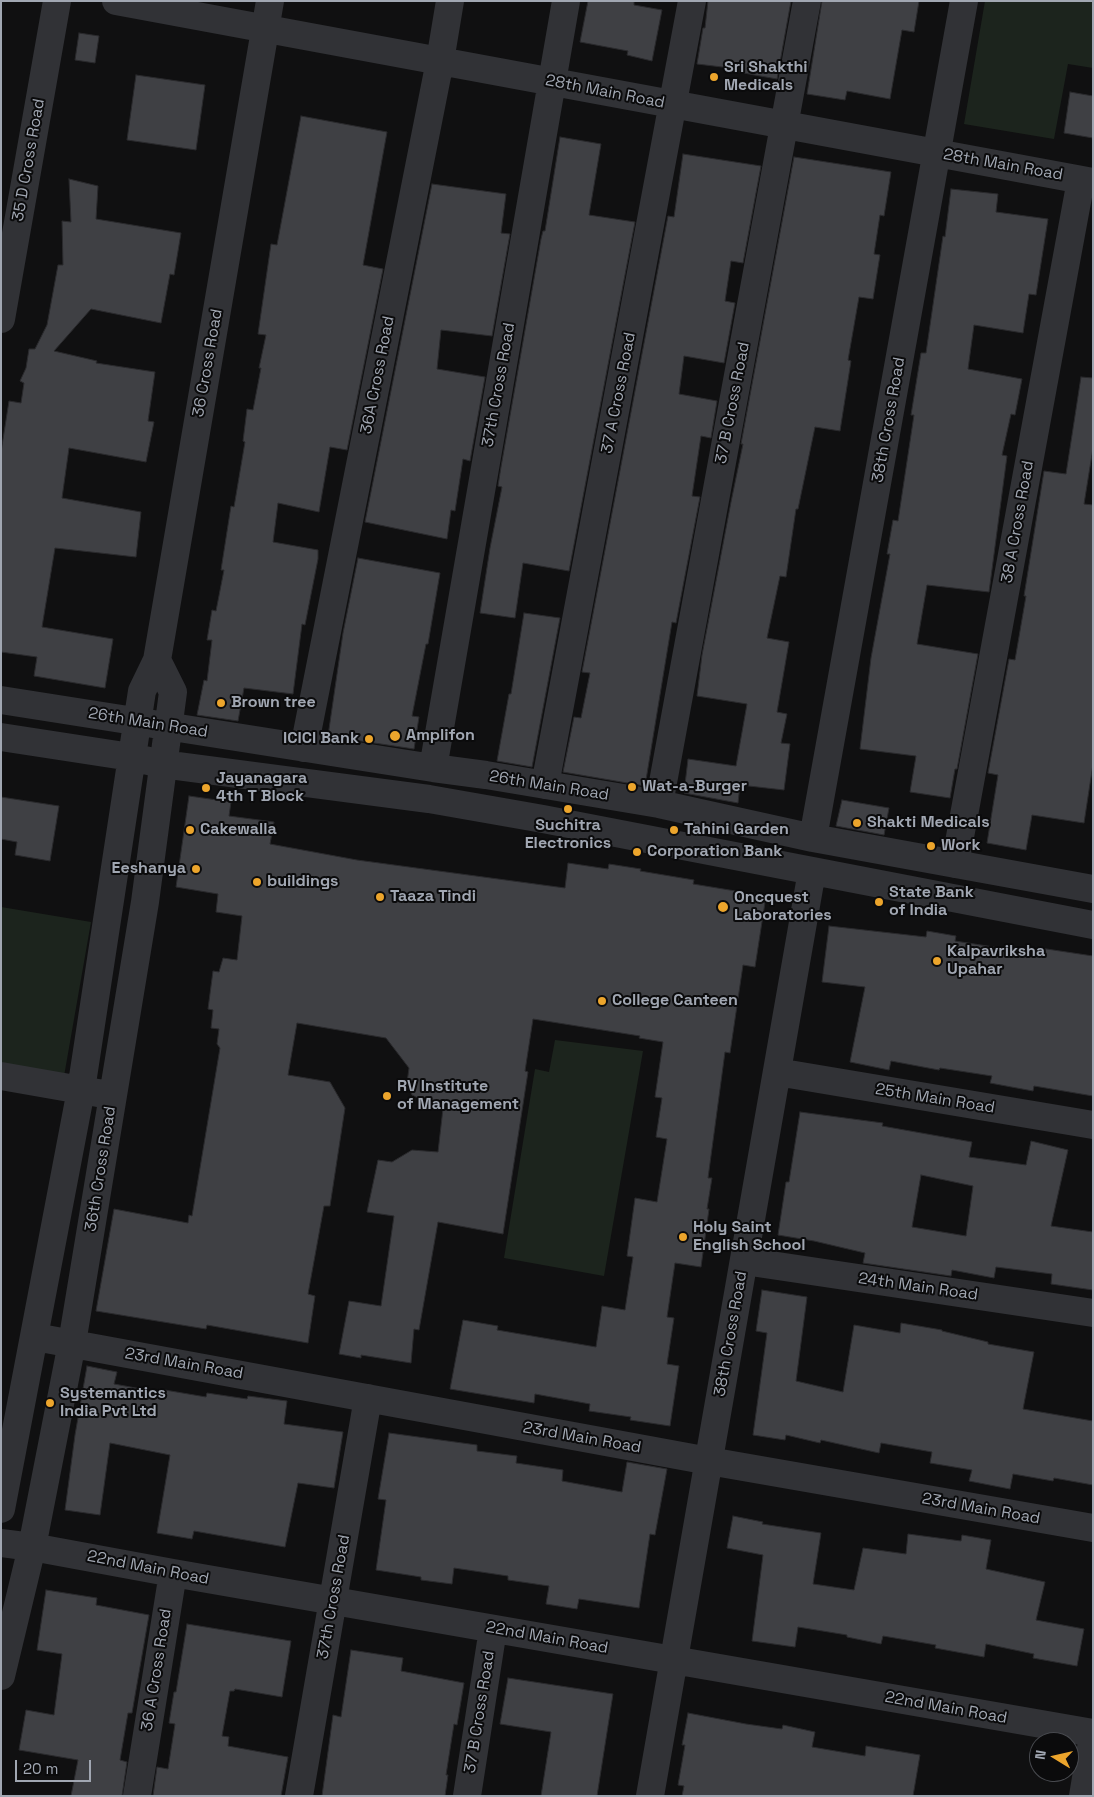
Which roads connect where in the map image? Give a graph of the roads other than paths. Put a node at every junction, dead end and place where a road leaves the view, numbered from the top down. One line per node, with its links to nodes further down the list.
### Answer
1 (57, 1): 16 (street, 35 D Cross Road)
2 (116, 1): 9 (street, 28th Main Road)
3 (270, 1): 9 (street, 36 Cross Road)
4 (450, 1): 10 (street, 36A Cross Road)
5 (566, 1): 11 (street, 37th Cross Road)
6 (692, 1): 12 (street, 37 A Cross Road)
7 (807, 1): 13 (street, 37 B Cross Road)
8 (964, 1): 14 (street, 38th Cross Road)
9 (265, 29): 10 (street, 28th Main Road); 17 (street, 36 Cross Road)
10 (440, 61): 11 (street, 28th Main Road); 22 (street, 36A Cross Road)
11 (552, 82): 12 (street, 28th Main Road); 25 (street, 37th Cross Road)
12 (673, 104): 13 (street, 28th Main Road); 26 (street, 37 A Cross Road)
13 (785, 125): 14 (street, 28th Main Road); 27 (street, 37 B Cross Road)
14 (937, 153): 15 (street, 28th Main Road); 28 (street, 38th Cross Road)
15 (1087, 181): 29 (street, 38 A Cross Road)
16 (1, 319)
17 (157, 660): 19 (street, 36 Cross Road); 20 (street, 36th Cross Road)
18 (1, 700): 19 (street, 26th Main Road)
19 (137, 722): 20 (street, 26th Main Road); 23 (street, 36 Cross Road)
20 (169, 727): 22 (street, 26th Main Road); 24 (street, 36th Cross Road)
21 (1, 737): 23 (street, 26th Main Road)
22 (304, 748): 25 (street, 26th Main Road)
23 (131, 757): 24 (street, 26th Main Road); 35 (street, 36th Cross Road)
24 (162, 764): 30 (street, 26th Main Road); 36 (street, 36th Cross Road)
25 (433, 768): 26 (street, 26th Main Road)
26 (545, 785): 27 (street, 26th Main Road)
27 (659, 804): 28 (street, 26th Main Road)
28 (813, 838): 29 (street, 26th Main Road)
29 (955, 864): 31 (street, 26th Main Road)
30 (812, 871): 32 (street, 26th Main Road); 33 (street, 38th Cross Road)
31 (1093, 889)
32 (1093, 925)
33 (776, 1072): 37 (street, 25th Main Road); 38 (street, 38th Cross Road)
34 (1, 1076): 35 (street)
35 (81, 1090): 36 (street); 40 (street, 36th Cross Road)
36 (113, 1095): 41 (street, 36th Cross Road)
37 (1093, 1125)
38 (744, 1261): 39 (street, 24th Main Road); 43 (street, 38th Cross Road)
39 (1093, 1314)
40 (35, 1337): 41 (street, 23rd Main Road); 44 (street, 36th Cross Road)
41 (72, 1344): 42 (street, 23rd Main Road); 47 (street, 36th Cross Road)
42 (368, 1398): 43 (street, 23rd Main Road); 49 (street, 37th Cross Road)
43 (708, 1461): 45 (street, 23rd Main Road); 51 (street, 38th Cross Road)
44 (1, 1509)
45 (1093, 1528)
46 (1, 1543): 47 (street, 22nd Main Road)
47 (32, 1546): 48 (street, 22nd Main Road); 52 (street, 36th Cross Road)
48 (172, 1573): 49 (street, 22nd Main Road); 54 (street, 36 A Cross Road)
49 (333, 1601): 50 (street, 22nd Main Road); 55 (street, 37th Cross Road)
50 (493, 1629): 51 (street, 22nd Main Road); 56 (street, 37 B Cross Road)
51 (674, 1660): 53 (street, 22nd Main Road); 57 (street, 38th Cross Road)
52 (1, 1676)
53 (1093, 1735): 58 (street)
54 (137, 1796)
55 (299, 1796)
56 (467, 1796)
57 (650, 1796)
58 (1083, 1796)

